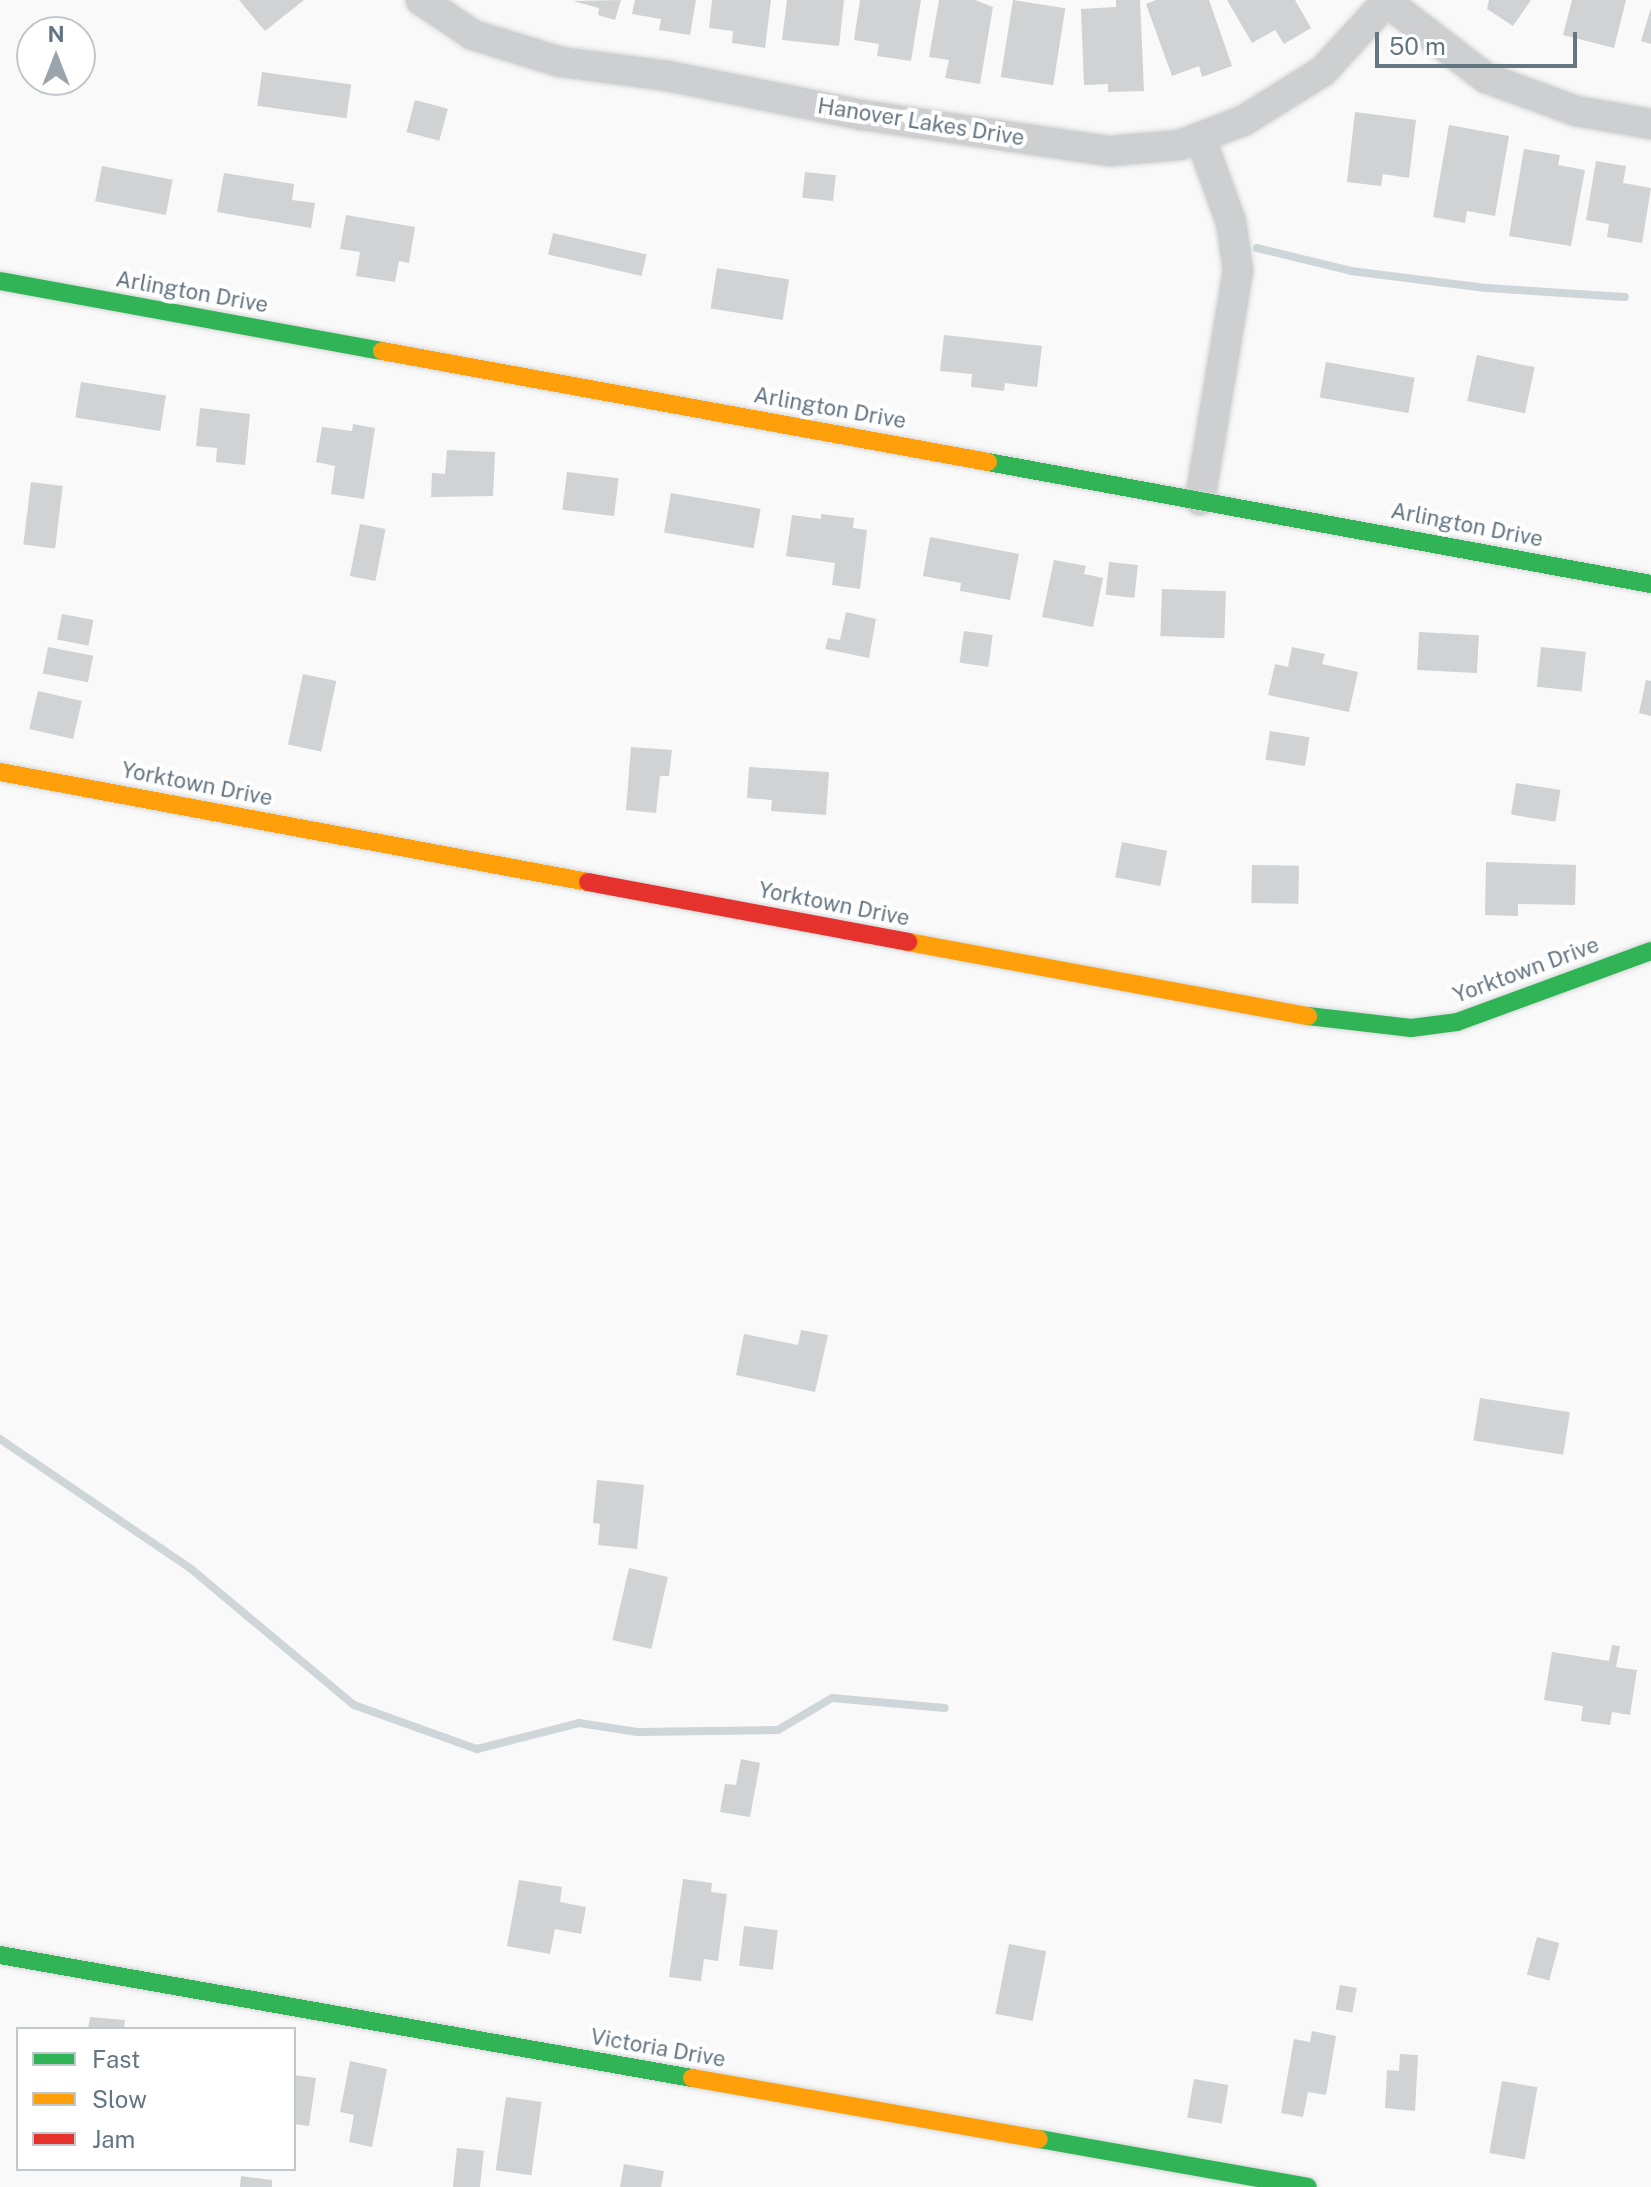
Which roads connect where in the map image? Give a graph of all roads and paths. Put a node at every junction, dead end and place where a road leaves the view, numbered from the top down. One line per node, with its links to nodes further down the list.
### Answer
1 (421, 0): 4 (street, Hanover Lakes Drive)
2 (1388, 1): 3 (street); 4 (street, Hanover Lakes Drive)
3 (1651, 124)
4 (1200, 137): 6 (street)
5 (0, 281): 6 (street, Arlington Drive)
6 (1200, 500): 7 (street, Arlington Drive)
7 (1651, 584)
8 (0, 772): 9 (street, Yorktown Drive)
9 (1651, 951)
10 (0, 1955): 11 (street, Victoria Drive)
11 (1308, 2187)

